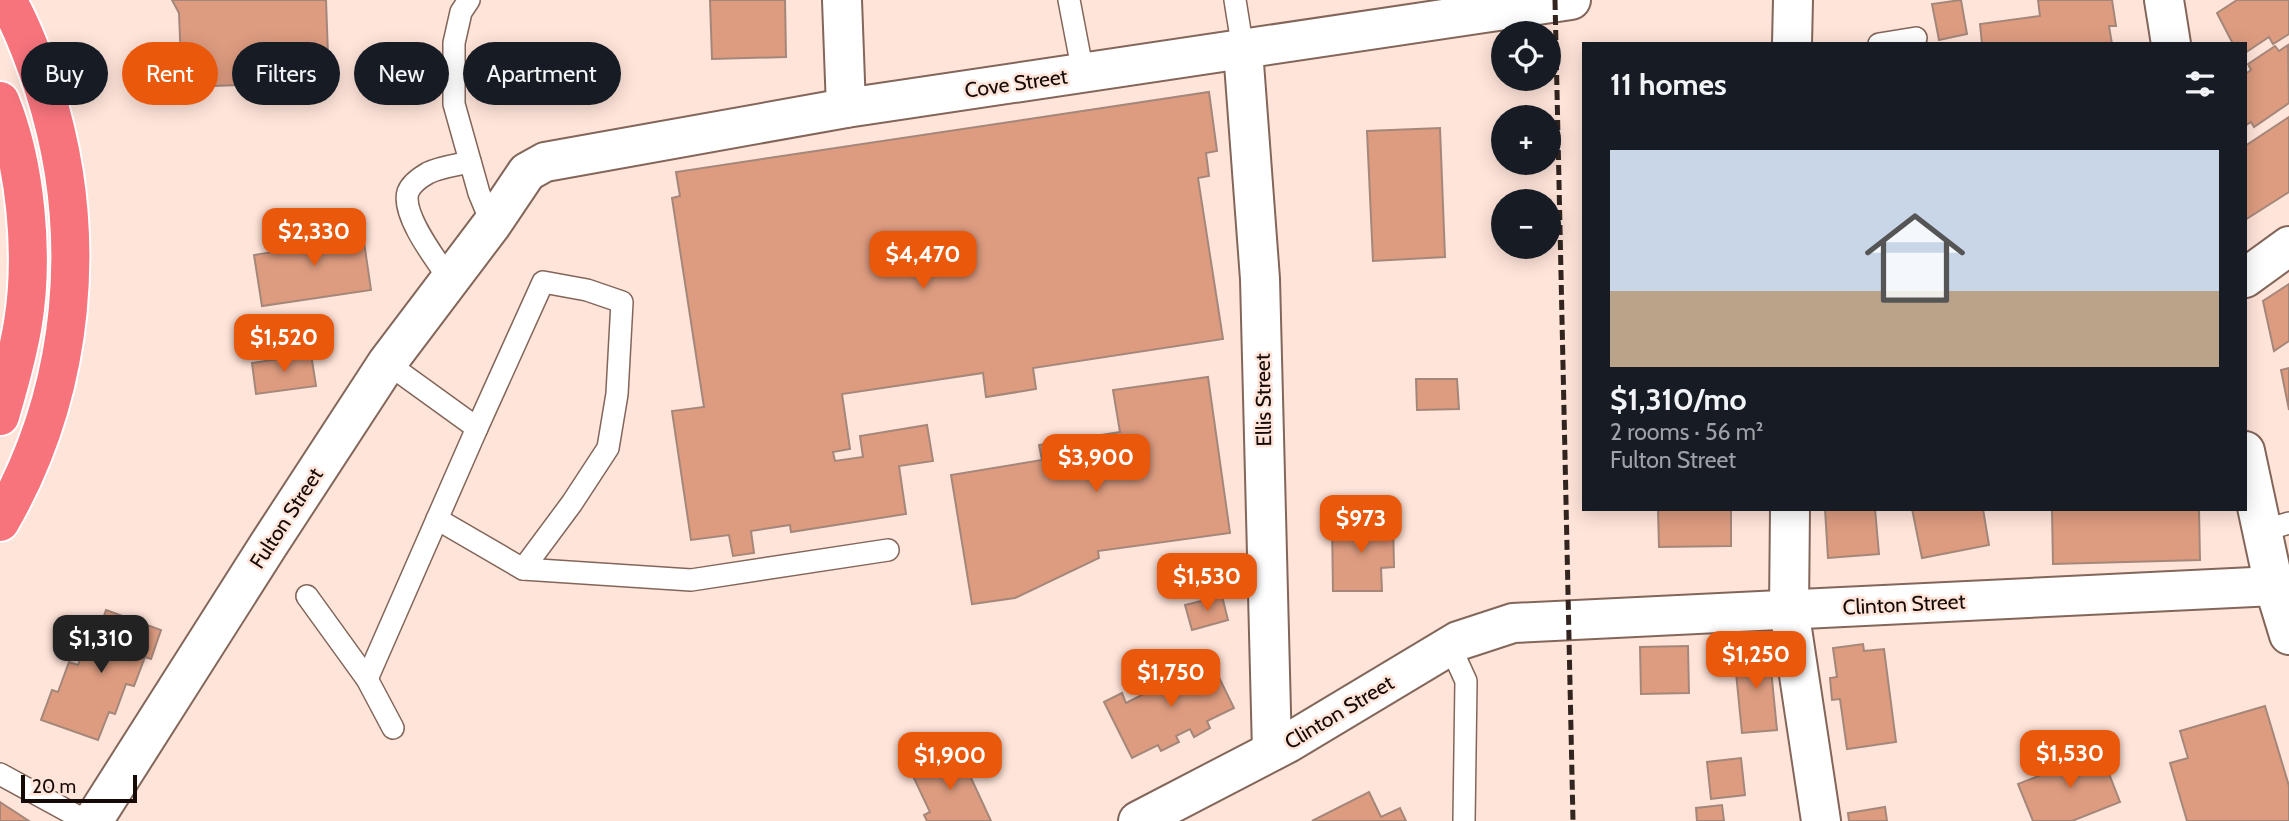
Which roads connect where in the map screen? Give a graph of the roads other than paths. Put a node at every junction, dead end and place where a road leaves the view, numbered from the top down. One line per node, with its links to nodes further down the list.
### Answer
1 (7, 0): 28 (highway)
2 (469, 0): 17 (lane)
3 (842, 0): 16 (street)
4 (1069, 0): 14 (lane)
5 (1235, 0): 13 (lane)
6 (1571, 0): 13 (street, Cove Street)
7 (1793, 0): 10 (street)
8 (2164, 0): 12 (street)
9 (1916, 38): 11 (lane)
10 (1792, 42)
11 (1891, 42)
12 (2171, 42)
13 (1243, 50): 14 (street, Cove Street); 39 (street, Ellis Street)
14 (1083, 74): 16 (street, Cove Street)
15 (0, 101): 23 (highway)
16 (846, 108): 18 (street, Cove Street)
17 (470, 162): 18 (lane); 21 (lane)
18 (492, 224): 21 (street, Fulton Street)
19 (2289, 246): 20 (street)
20 (2247, 277)
21 (450, 280): 22 (street, Fulton Street)
22 (387, 363): 24 (lane); 42 (street, Fulton Street)
23 (0, 416)
24 (477, 428): 27 (lane); 31 (lane)
25 (2247, 456): 29 (street)
26 (1790, 511): 34 (street)
27 (437, 519): 31 (lane); 37 (lane)
28 (0, 522)
29 (2275, 527): 32 (street)
30 (888, 550): 31 (lane)
31 (523, 569)
32 (2274, 586): 34 (street, Clinton Street); 35 (street)
33 (307, 596): 37 (lane)
34 (1789, 609): 36 (street, Clinton Street); 45 (street)
35 (2289, 635)
36 (1450, 646): 39 (street, Clinton Street); 44 (lane)
37 (367, 679): 38 (lane)
38 (393, 728)
39 (1272, 751): 43 (street, Clinton Street)
40 (0, 774): 41 (lane)
41 (86, 821)
42 (93, 821)
43 (1138, 821)
44 (1465, 821)
45 (1821, 821)

